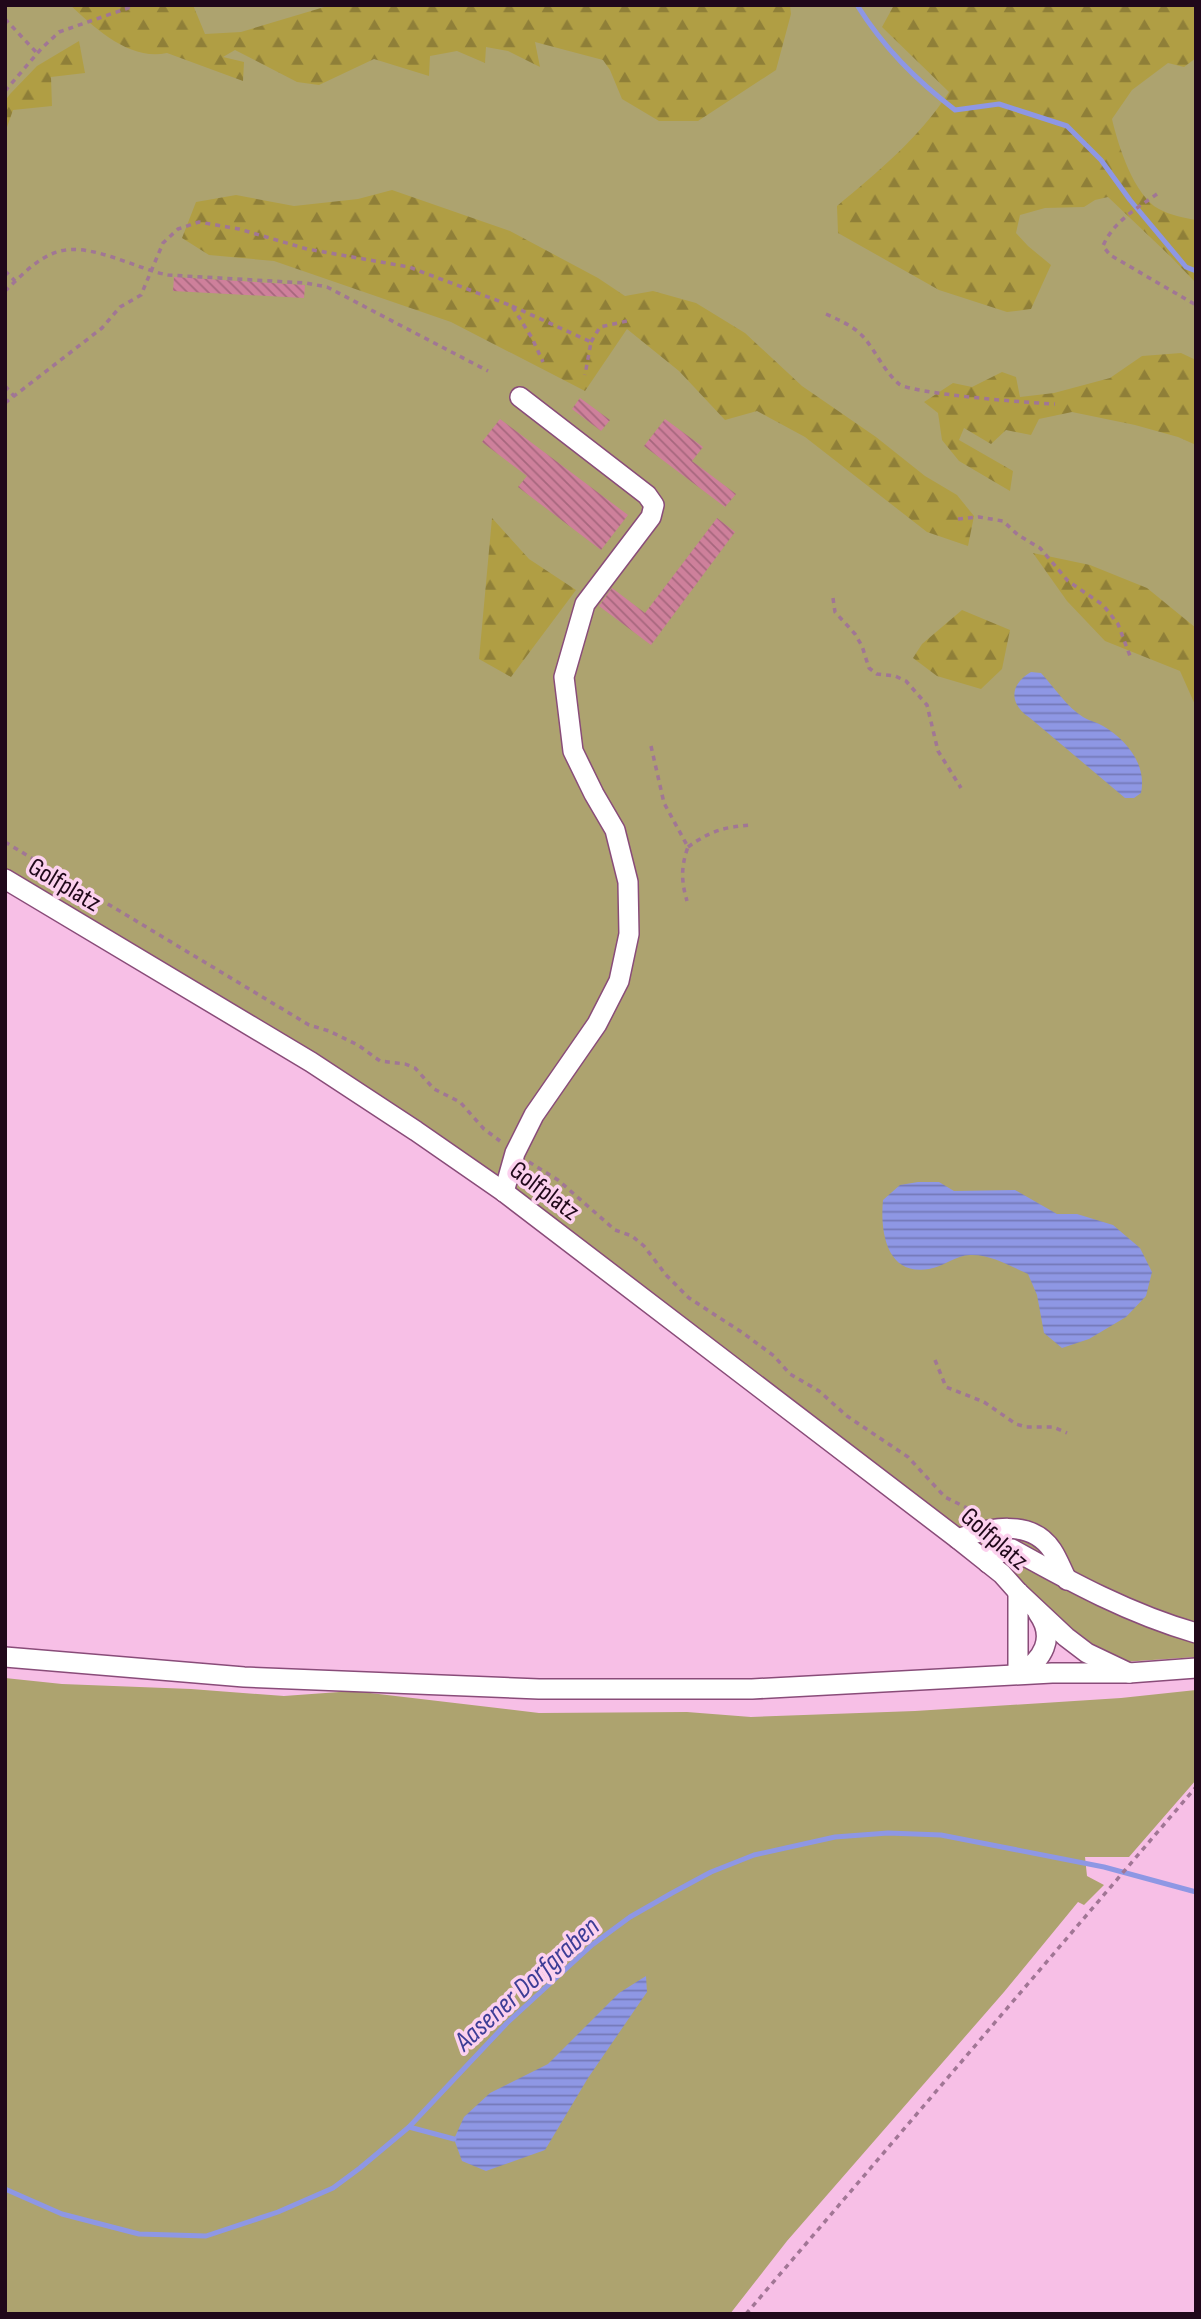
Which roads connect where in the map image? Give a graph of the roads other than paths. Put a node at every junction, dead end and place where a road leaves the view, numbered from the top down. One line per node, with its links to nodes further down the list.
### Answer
1 (520, 397): 3 (street)
2 (5, 879): 3 (street, Golfplatz)
3 (504, 1192): 4 (street, Golfplatz)
4 (958, 1539): 5 (street, Golfplatz); 6 (street)
5 (988, 1563): 6 (street); 7 (street, Golfplatz)
6 (1067, 1580): 9 (street)
7 (1018, 1592): 8 (street, Golfplatz); 13 (street)
8 (1036, 1610): 12 (street, Golfplatz); 13 (street)
9 (1196, 1633)
10 (5, 1657): 13 (street)
11 (1196, 1668): 12 (street)
12 (1129, 1673): 13 (street)
13 (1018, 1674)

